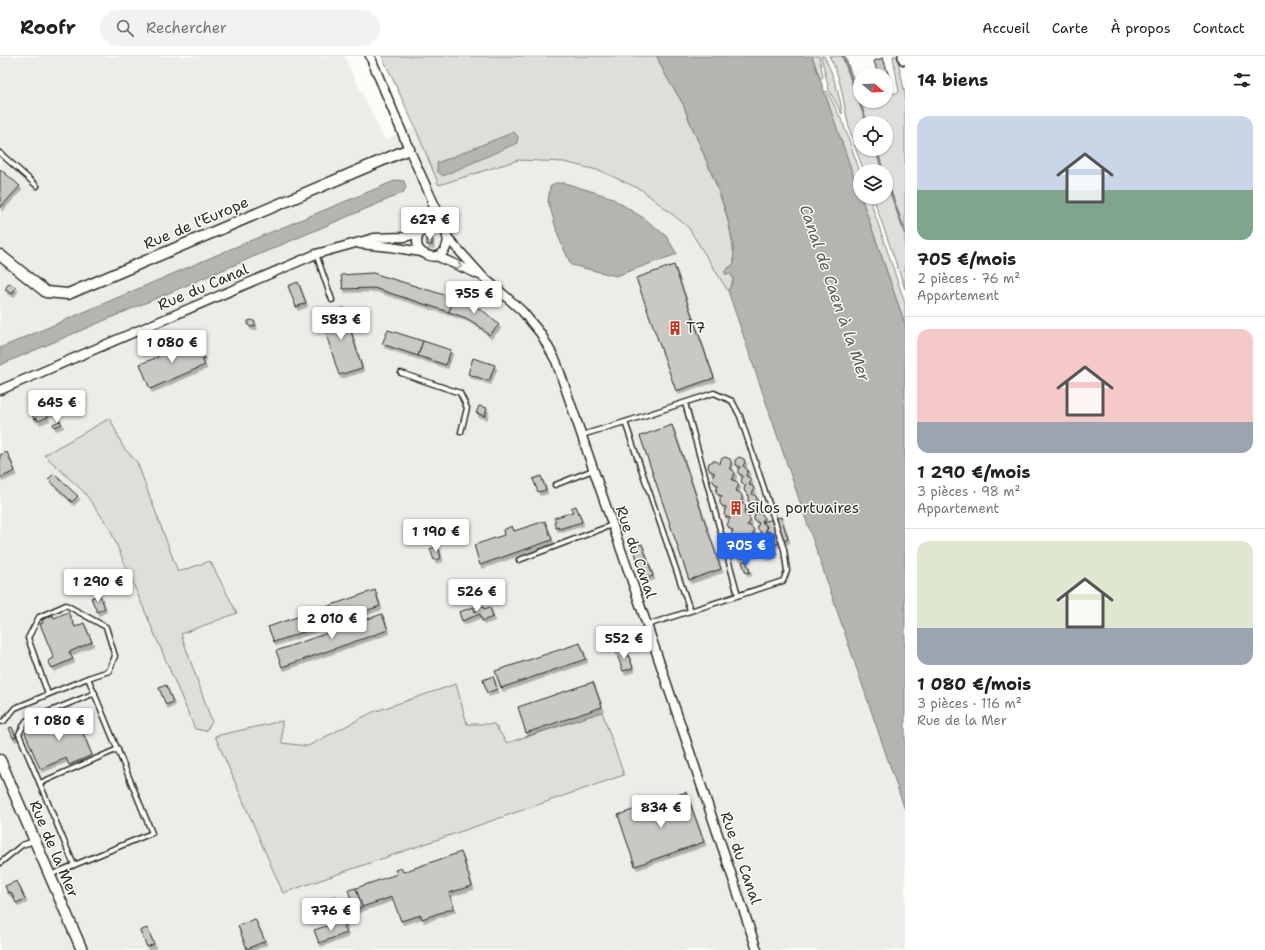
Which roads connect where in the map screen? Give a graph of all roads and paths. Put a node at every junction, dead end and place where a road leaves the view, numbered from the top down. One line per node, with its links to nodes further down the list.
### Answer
1 (370, 56): 2 (street)
2 (409, 149): 5 (street); 12 (street, Rue de l'Europe)
3 (0, 153): 4 (lane)
4 (37, 186)
5 (432, 200): 6 (street); 8 (street)
6 (427, 226): 7 (street, Rue du Canal); 8 (street)
7 (419, 233): 9 (street, Rue du Canal); 10 (street)
8 (446, 234): 13 (street); 14 (street, Rue du Canal)
9 (353, 244): 10 (street, Rue du Canal); 11 (street, Rue du Canal)
10 (421, 252): 13 (street, Rue du Canal)
11 (316, 254): 15 (lane); 17 (street, Rue du Canal)
12 (0, 255)
13 (436, 256): 14 (street, Rue du Canal, one-way to 14)
14 (482, 276): 21 (street, Rue du Canal)
15 (332, 300)
16 (401, 373): 20 (lane)
17 (0, 390)
18 (685, 403): 19 (lane); 26 (lane); 26 (lane)
19 (625, 422): 21 (lane); 27 (lane)
20 (461, 432)
21 (582, 435): 22 (street, Rue du Canal)
22 (593, 470): 23 (lane); 24 (street, Rue du Canal)
23 (555, 485)
24 (612, 525): 25 (lane); 28 (street, Rue du Canal)
25 (519, 560)
26 (738, 595): 27 (lane)
27 (690, 610): 28 (lane)
28 (647, 625): 41 (street, Rue du Canal)
29 (88, 678): 30 (lane); 31 (lane); 31 (lane)
30 (95, 693): 33 (lane); 35 (lane)
31 (48, 694): 32 (lane)
32 (0, 722)
33 (118, 749): 35 (lane); 38 (lane)
34 (1, 766): 36 (street, Rue de la Mer)
35 (40, 783): 38 (lane)
36 (34, 841): 37 (lane); 39 (street, Rue de la Mer)
37 (0, 863)
38 (74, 865): 39 (lane)
39 (49, 875): 40 (street, Rue de la Mer)
40 (82, 950)
41 (757, 950)

